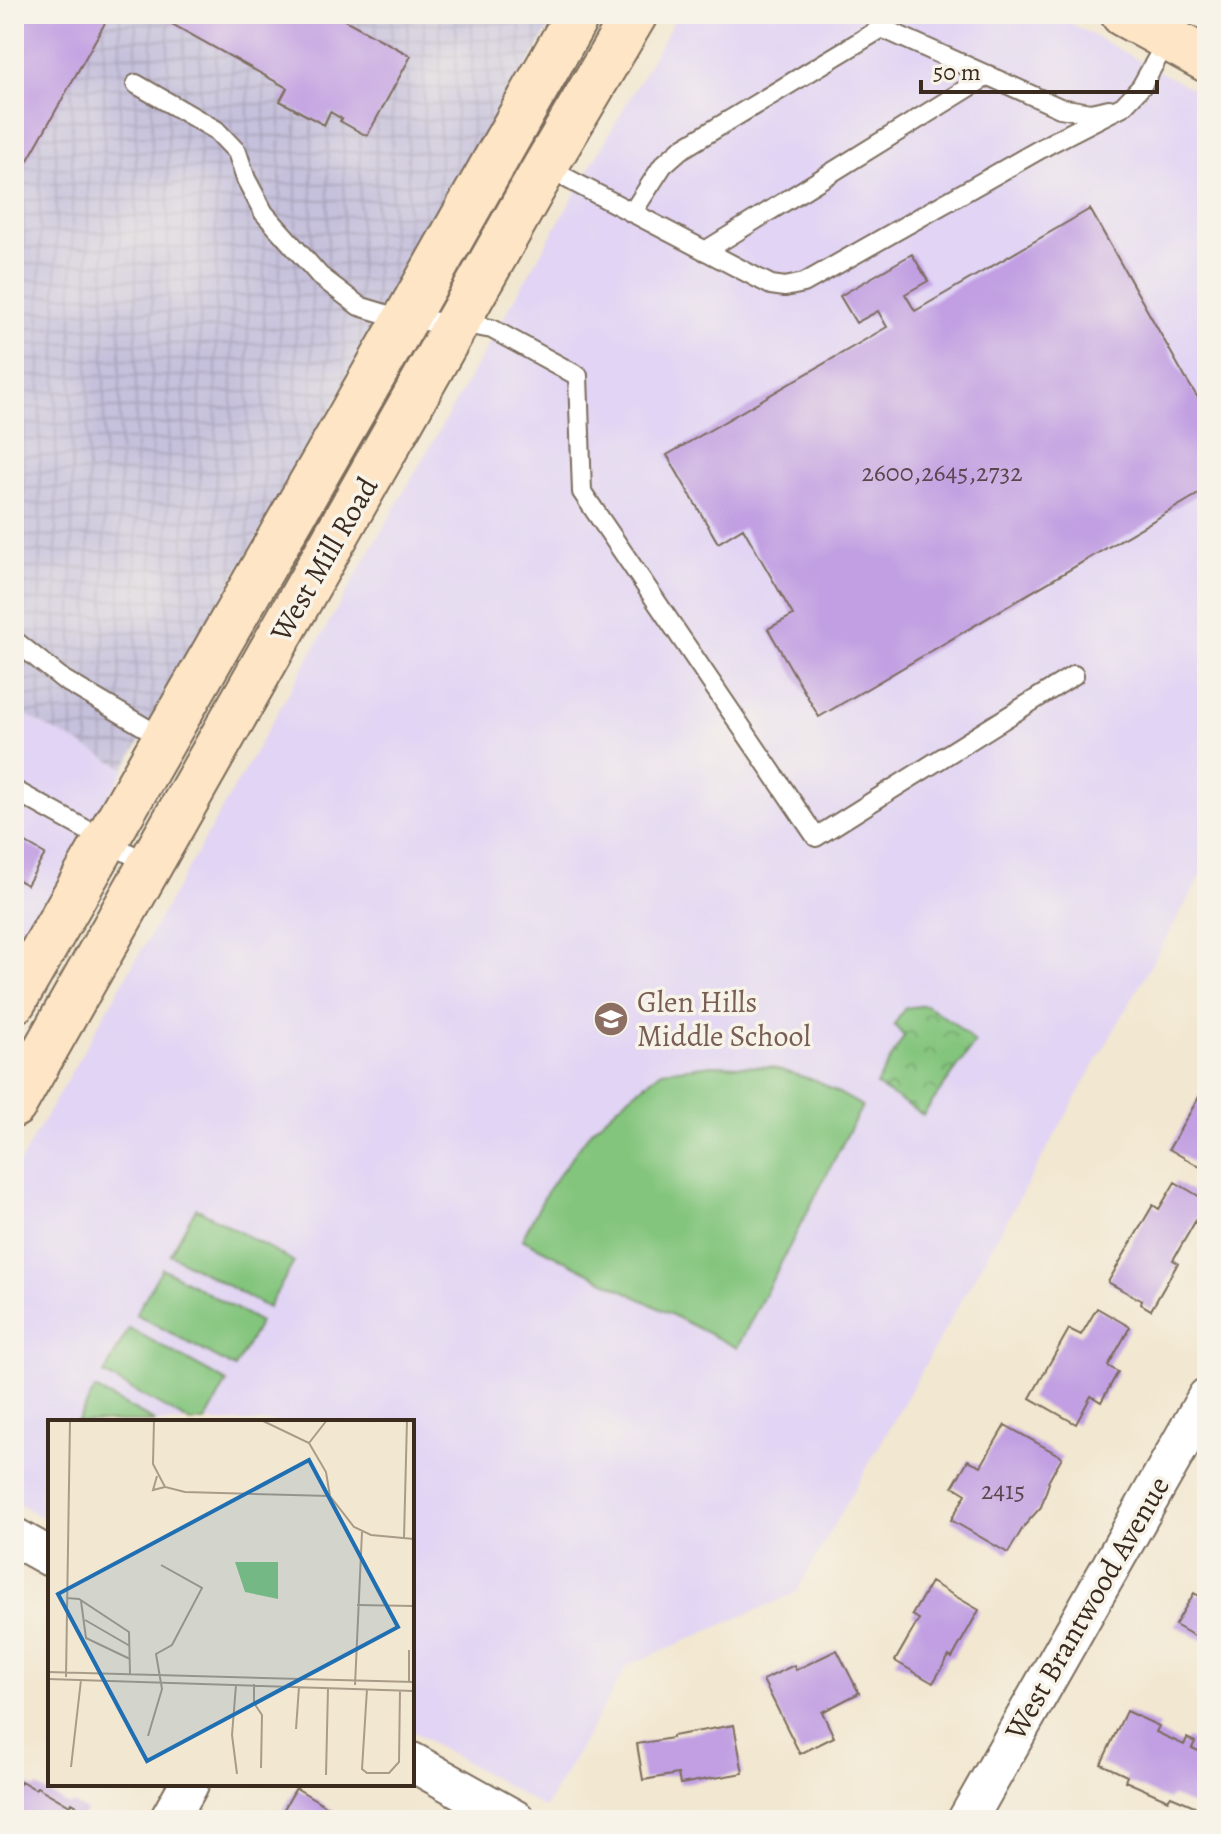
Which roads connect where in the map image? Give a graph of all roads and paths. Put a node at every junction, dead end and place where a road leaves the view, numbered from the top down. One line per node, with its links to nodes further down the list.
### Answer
1 (578, 14): 12 (main road, West Mill Road)
2 (635, 14): 9 (main road, West Mill Road)
3 (1125, 14): 4 (main road)
4 (1168, 39): 5 (main road); 8 (lane)
5 (1207, 60)
6 (989, 75): 8 (lane); 10 (lane); 11 (lane)
7 (136, 84): 12 (lane)
8 (1123, 106): 11 (lane)
9 (545, 167): 10 (lane); 13 (main road, West Mill Road)
10 (632, 213): 11 (lane)
11 (705, 251)
12 (405, 320): 13 (lane); 16 (main road, West Mill Road)
13 (458, 323): 15 (lane); 19 (main road, West Mill Road)
14 (14, 640): 16 (lane)
15 (1074, 675)
16 (165, 739): 18 (main road, West Mill Road)
17 (14, 790): 18 (lane)
18 (107, 841): 19 (lane); 20 (main road, West Mill Road)
19 (150, 865): 21 (main road, West Mill Road)
20 (14, 1001)
21 (14, 1105)
22 (1207, 1397): 29 (street, West Brantwood Avenue)
23 (14, 1537): 24 (street)
24 (48, 1556)
25 (414, 1763): 28 (street)
26 (188, 1786): 27 (street)
27 (169, 1820)
28 (516, 1820)
29 (967, 1820)

